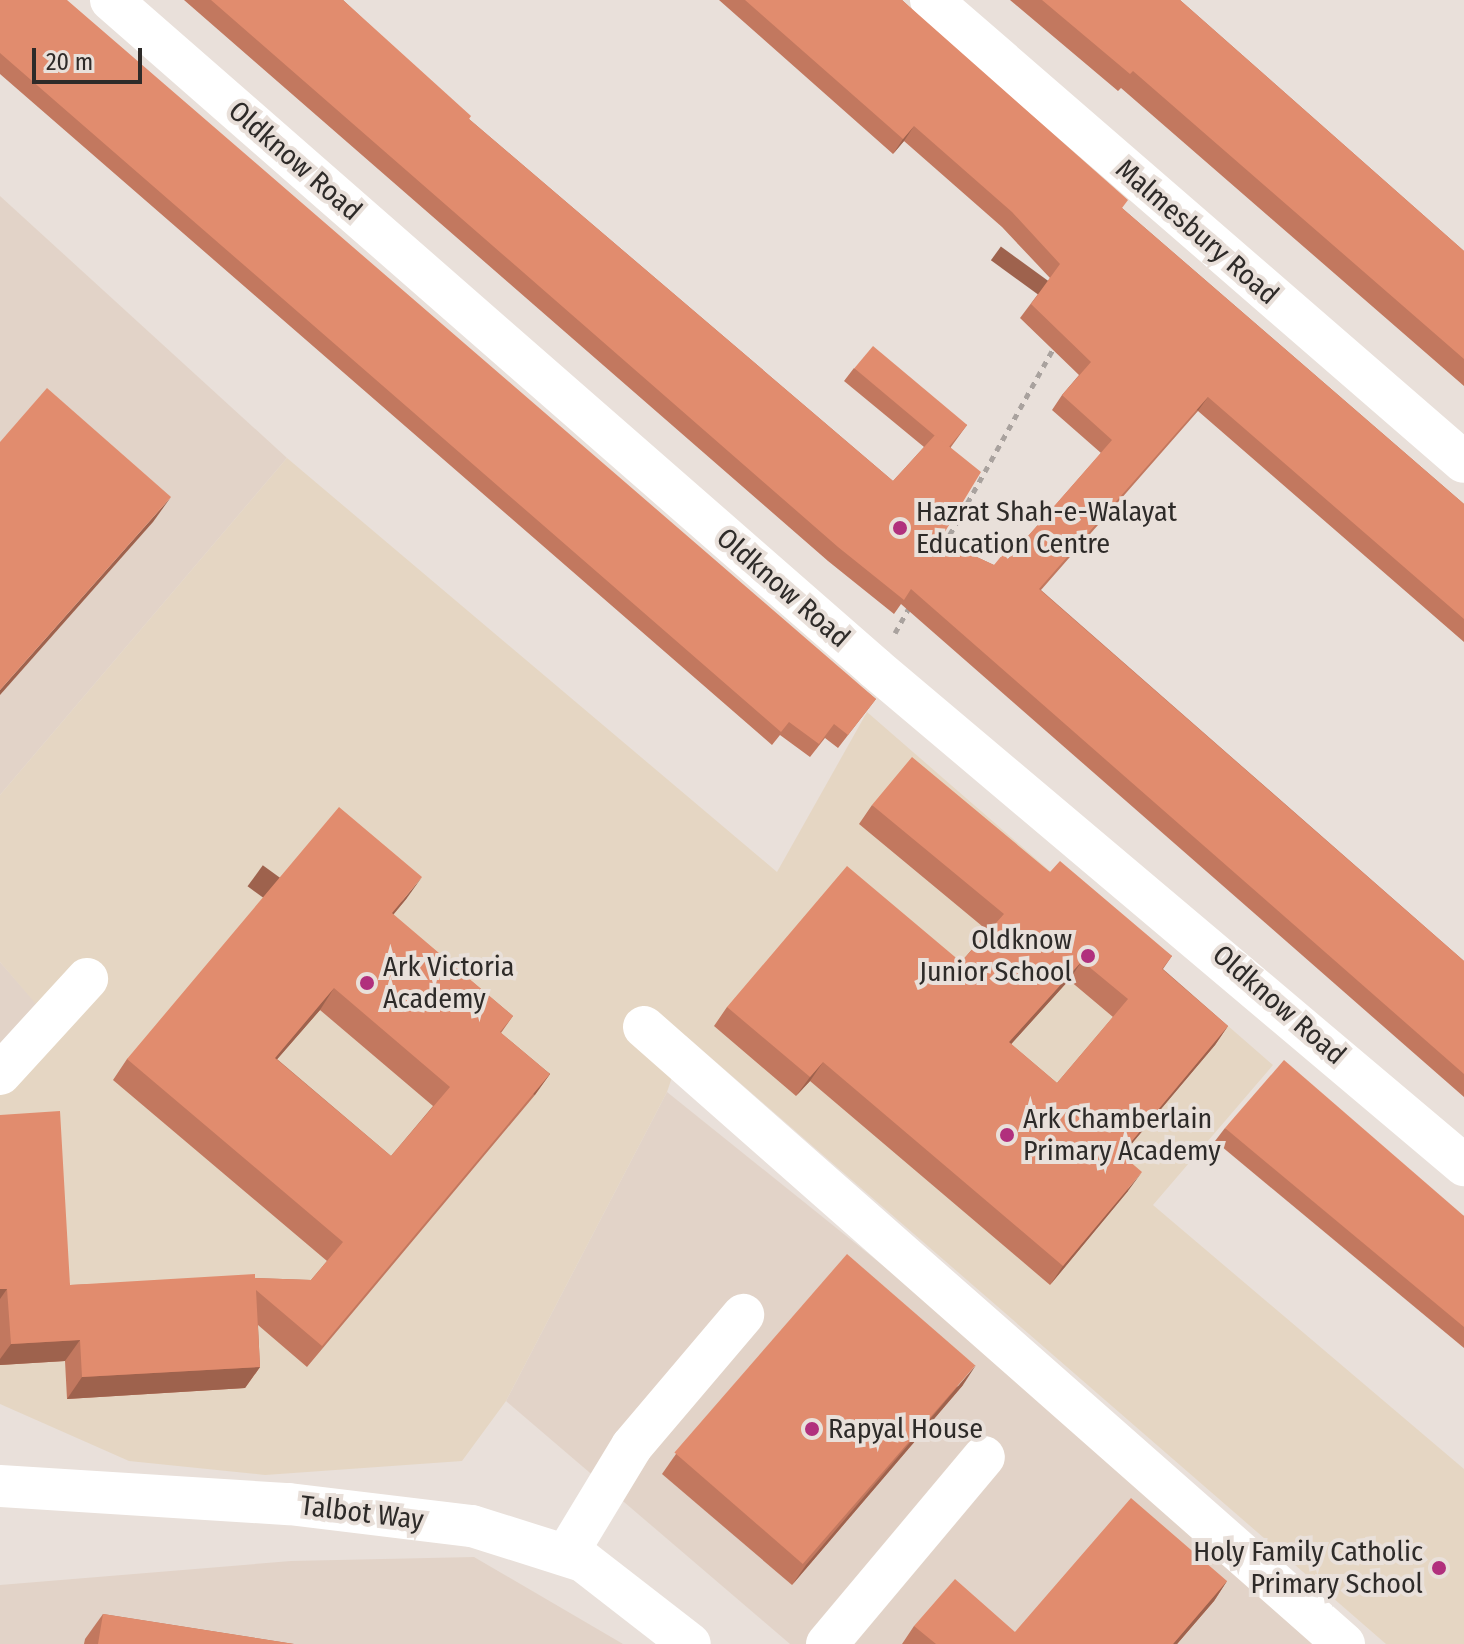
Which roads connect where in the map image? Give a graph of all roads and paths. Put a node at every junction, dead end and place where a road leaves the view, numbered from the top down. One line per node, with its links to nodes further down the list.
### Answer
1 (111, 0): 7 (street, Oldknow Road)
2 (931, 0): 4 (street, Malmesbury Road)
3 (1059, 338): 5 (path)
4 (1464, 462)
5 (937, 558)
6 (914, 599): 7 (path)
7 (875, 668): 11 (street, Oldknow Road)
8 (87, 979): 10 (street)
9 (644, 1027): 18 (street)
10 (0, 1074)
11 (1464, 1165)
12 (743, 1315): 15 (street)
13 (984, 1457): 17 (street)
14 (0, 1486): 15 (street, Talbot Way)
15 (566, 1555): 16 (street, Talbot Way)
16 (690, 1644)
17 (827, 1644)
18 (1344, 1644)

